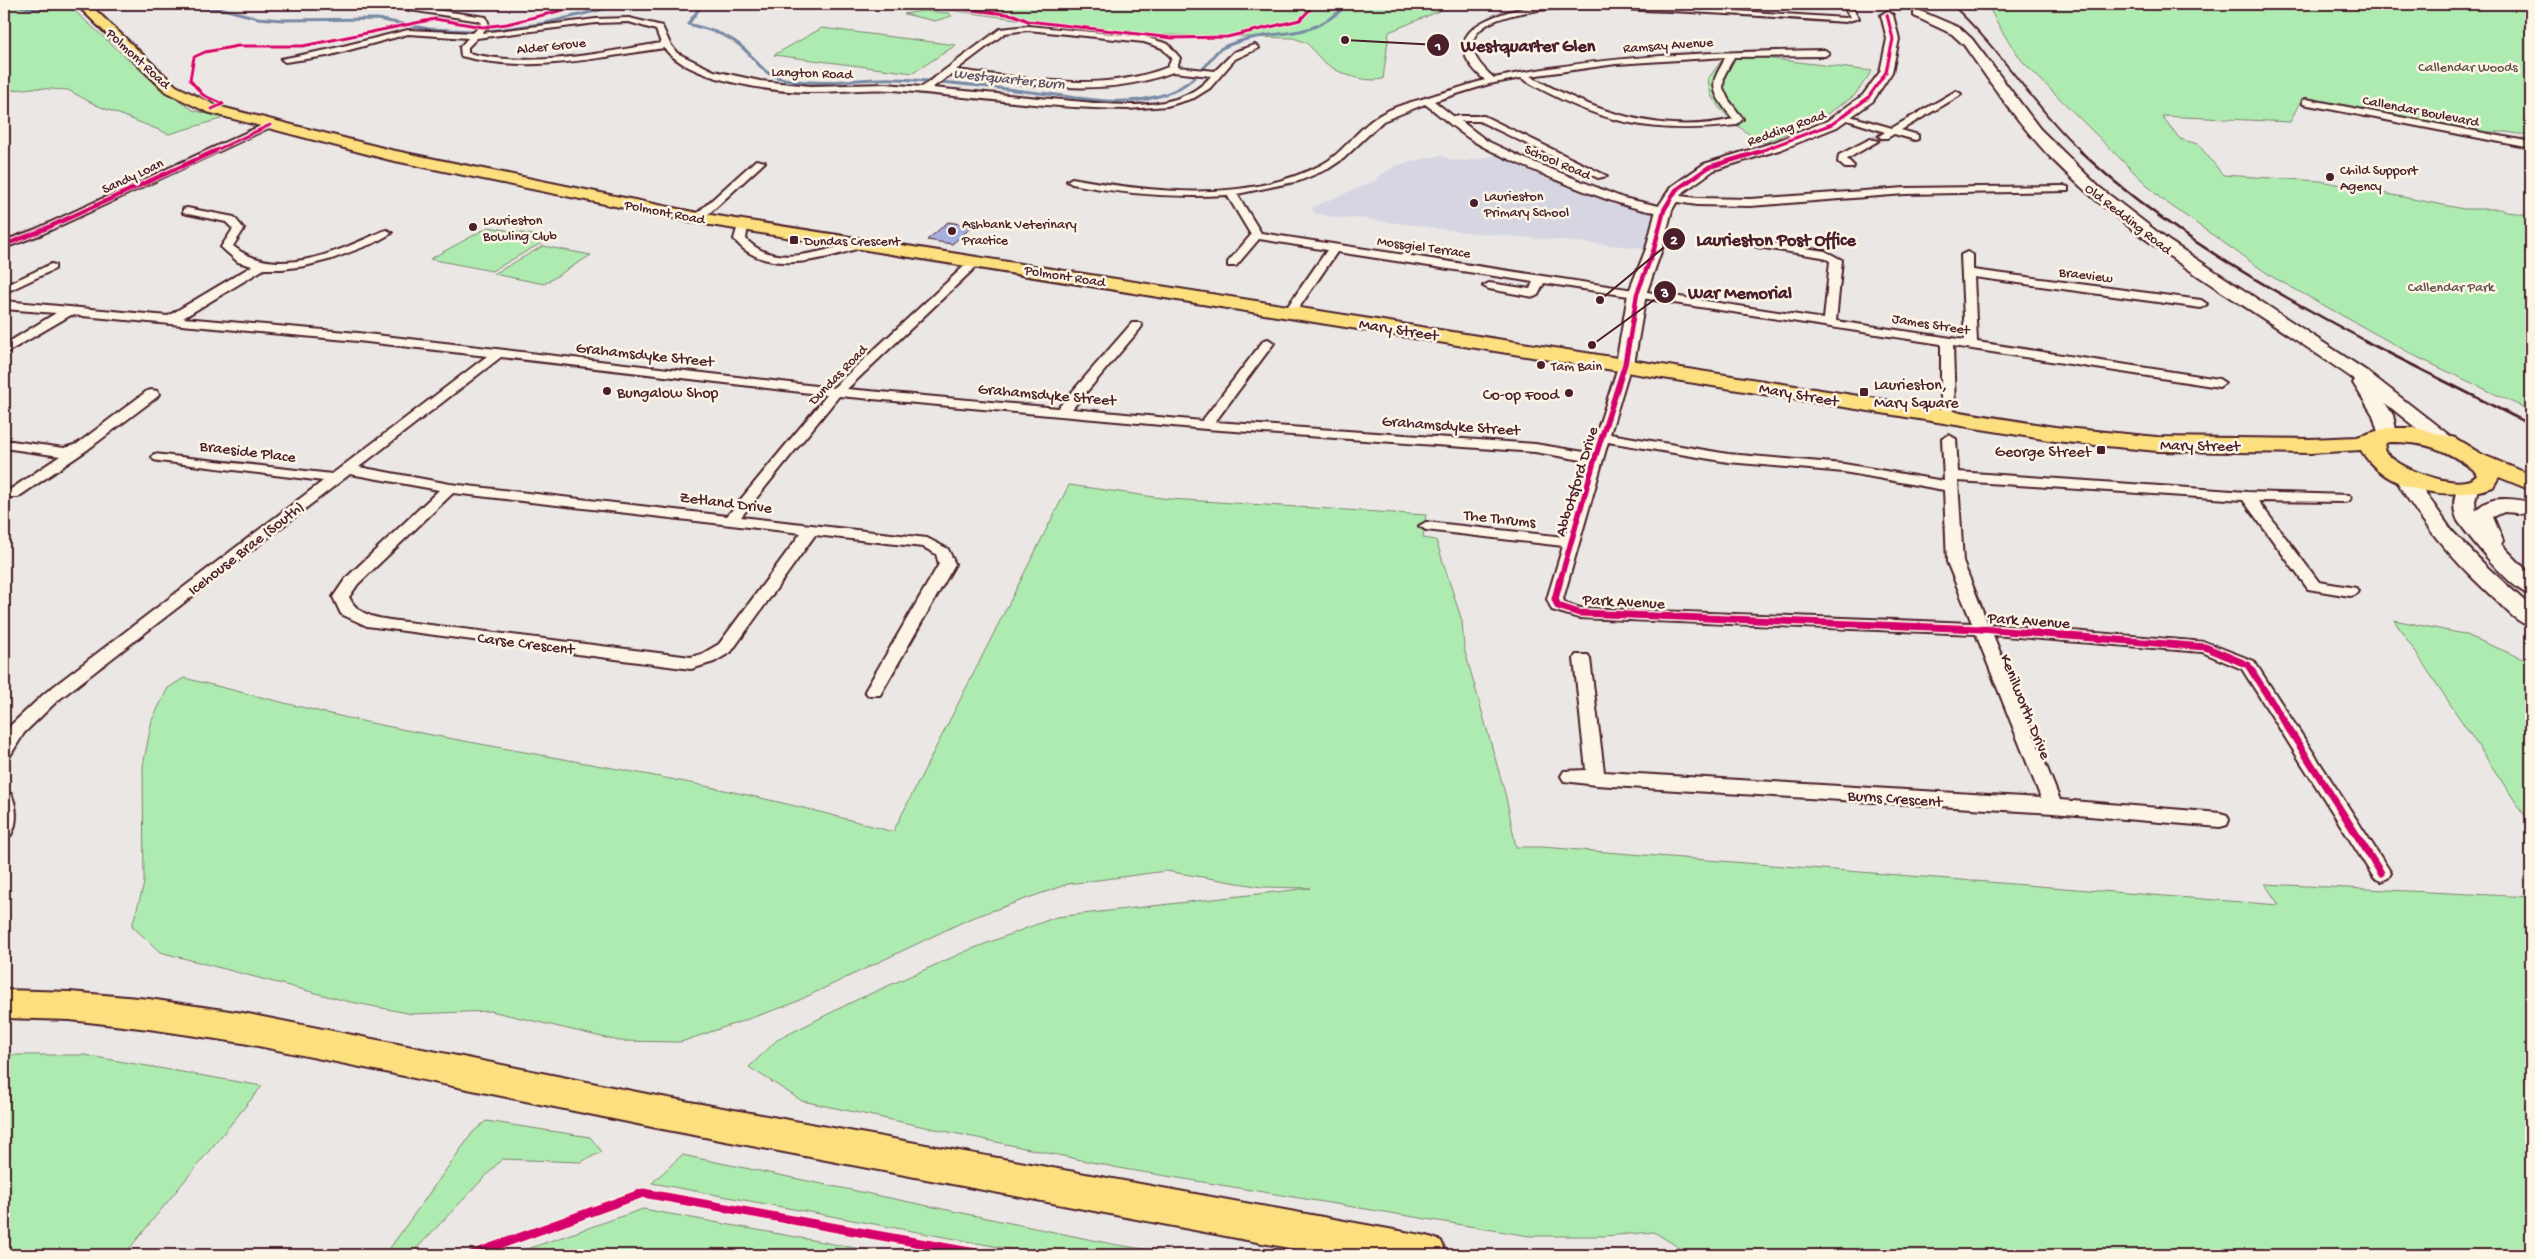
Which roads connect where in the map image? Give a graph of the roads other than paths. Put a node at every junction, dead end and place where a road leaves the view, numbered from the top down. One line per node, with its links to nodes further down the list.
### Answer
1 (82, 4): 24 (main road, Polmont Road)
2 (376, 4): 7 (street)
3 (1846, 4): 5 (street)
4 (1580, 5): 5 (street); 17 (street)
5 (1703, 7)
6 (1899, 12): 22 (main road, Redding Road); 70 (main road, Old Redding Road)
7 (477, 36): 8 (street, Langton Road); 8 (street, Alder Grove); 12 (street, Langton Road)
8 (666, 45): 18 (street, Langton Road)
9 (1256, 48): 15 (street, Langton Road)
10 (1825, 53): 11 (street, Ramsay Avenue)
11 (1730, 54): 16 (street, Ramsay Avenue); 16 (street)
12 (284, 59)
13 (1172, 69): 14 (street); 14 (street); 15 (street)
14 (946, 72): 18 (street)
15 (1218, 74): 18 (street, Langton Road)
16 (1523, 75): 17 (street, Ramsay Avenue)
17 (1492, 81): 20 (street, Ramsay Avenue)
18 (924, 90)
19 (1956, 94): 25 (street)
20 (1427, 101): 23 (street, School Road); 35 (street, Ramsay Avenue)
21 (2306, 102): 29 (street, Callendar Boulevard)
22 (1843, 117): 25 (street); 36 (main road, Redding Road)
23 (1449, 119): 32 (street, School Road); 36 (street, School Road)
24 (270, 125): 38 (main road, Polmont Road); 44 (street, Sandy Loan)
25 (1894, 131): 26 (street); 27 (street)
26 (1884, 136)
27 (1915, 137)
28 (1874, 142): 31 (street)
29 (2531, 145)
30 (747, 160): 38 (street)
31 (1849, 166)
32 (1602, 176)
33 (1072, 181): 35 (street, Ramsay Avenue)
34 (2064, 188): 36 (street, Old Redding Road)
35 (1230, 191): 41 (street)
36 (1667, 204): 56 (main road)
37 (187, 211): 50 (street)
38 (698, 218): 39 (main road, Polmont Road)
39 (743, 225): 42 (main road, Polmont Road); 42 (street)
40 (387, 233): 50 (street)
41 (1257, 234): 45 (street, Mossgiel Terrace); 49 (street)
42 (862, 244): 48 (main road, Polmont Road)
43 (1758, 244): 46 (street)
44 (4, 245)
45 (1334, 248): 53 (street, Mossgiel Terrace); 59 (street)
46 (1825, 254): 62 (street)
47 (1968, 255): 52 (street)
48 (976, 261): 59 (main road, Polmont Road); 72 (street, Dundas Road)
49 (1232, 264)
50 (261, 266): 61 (street)
51 (51, 267): 55 (street)
52 (1968, 273): 57 (street, Braeview); 66 (street)
53 (1540, 278): 54 (street); 56 (street, Mossgiel Terrace)
54 (1489, 286)
55 (4, 290)
56 (1637, 294): 62 (street, James Street); 69 (main road)
57 (2201, 304)
58 (4, 305): 60 (street)
59 (1292, 308): 69 (main road, Mary Street)
60 (68, 311): 61 (street); 67 (street)
61 (170, 320): 68 (street)
62 (1830, 323): 64 (street, James Street)
63 (1136, 326): 74 (street)
64 (1947, 341): 66 (street, James Street); 76 (street)
65 (1268, 343): 75 (street)
66 (1972, 345): 71 (street, James Street)
67 (4, 350)
68 (497, 354): 72 (street, Grahamsdyke Street); 86 (street, Icehouse Brae (South))
69 (1626, 364): 76 (main road, Mary Street); 77 (street, Abbotsford Drive)
70 (2349, 366): 78 (main road, Old Redding Road); 79 (main road, Old Redding Road)
71 (2219, 383)
72 (836, 392): 74 (street, Grahamsdyke Street); 97 (street, Dundas Road)
73 (152, 394): 81 (street)
74 (1062, 412): 75 (street, Grahamsdyke Street)
75 (1206, 424): 84 (street, Grahamsdyke Street)
76 (1948, 426): 82 (main road, Mary Street); 88 (street, Kenilworth Drive)
77 (1602, 436): 84 (street, Abbotsford Drive); 88 (street)
78 (2382, 437): 79 (main road, Mary Street); 82 (main road, Mary Street); 87 (main road)
79 (2447, 443): 85 (main road, Mary Street)
80 (4, 444): 81 (street)
81 (82, 446): 91 (street)
82 (2310, 446): 87 (main road, Mary Street)
83 (159, 457): 86 (street, Braeside Place)
84 (1595, 458): 100 (street, Abbotsford Drive)
85 (2476, 459): 89 (main road, Mary Street); 95 (main road)
86 (339, 474): 90 (street, Zetland Drive); 108 (street, Icehouse Brae (South))
87 (2401, 479): 95 (main road); 104 (main road)
88 (1951, 482): 92 (street); 105 (street, Kenilworth Drive)
89 (2531, 483)
90 (450, 488): 97 (street, Zetland Drive); 99 (street, Carse Crescent)
91 (13, 494)
92 (2248, 496): 93 (street); 102 (street)
93 (2344, 498)
94 (2531, 498): 95 (main road)
95 (2472, 503): 96 (main road); 101 (main road)
96 (2531, 508)
97 (732, 519): 99 (street, Zetland Drive)
98 (1426, 526): 100 (street, The Thrums)
99 (812, 529): 107 (street, Zetland Drive)
100 (1571, 542): 103 (street, Abbotsford Drive)
101 (2531, 588)
102 (2350, 591)
103 (1558, 606): 105 (street, Park Avenue)
104 (2531, 619)
105 (1981, 629): 112 (street, Kenilworth Drive); 115 (street, Park Avenue)
106 (1582, 659): 110 (street)
107 (874, 691)
108 (4, 752)
109 (1570, 776): 110 (street, Burns Crescent)
110 (1596, 778): 112 (street, Burns Crescent)
111 (4, 799): 114 (street)
112 (2054, 806): 113 (street, Burns Crescent)
113 (2220, 820)
114 (4, 830)
115 (2381, 874)
116 (4, 1004): 117 (main road)
117 (1427, 1255)

